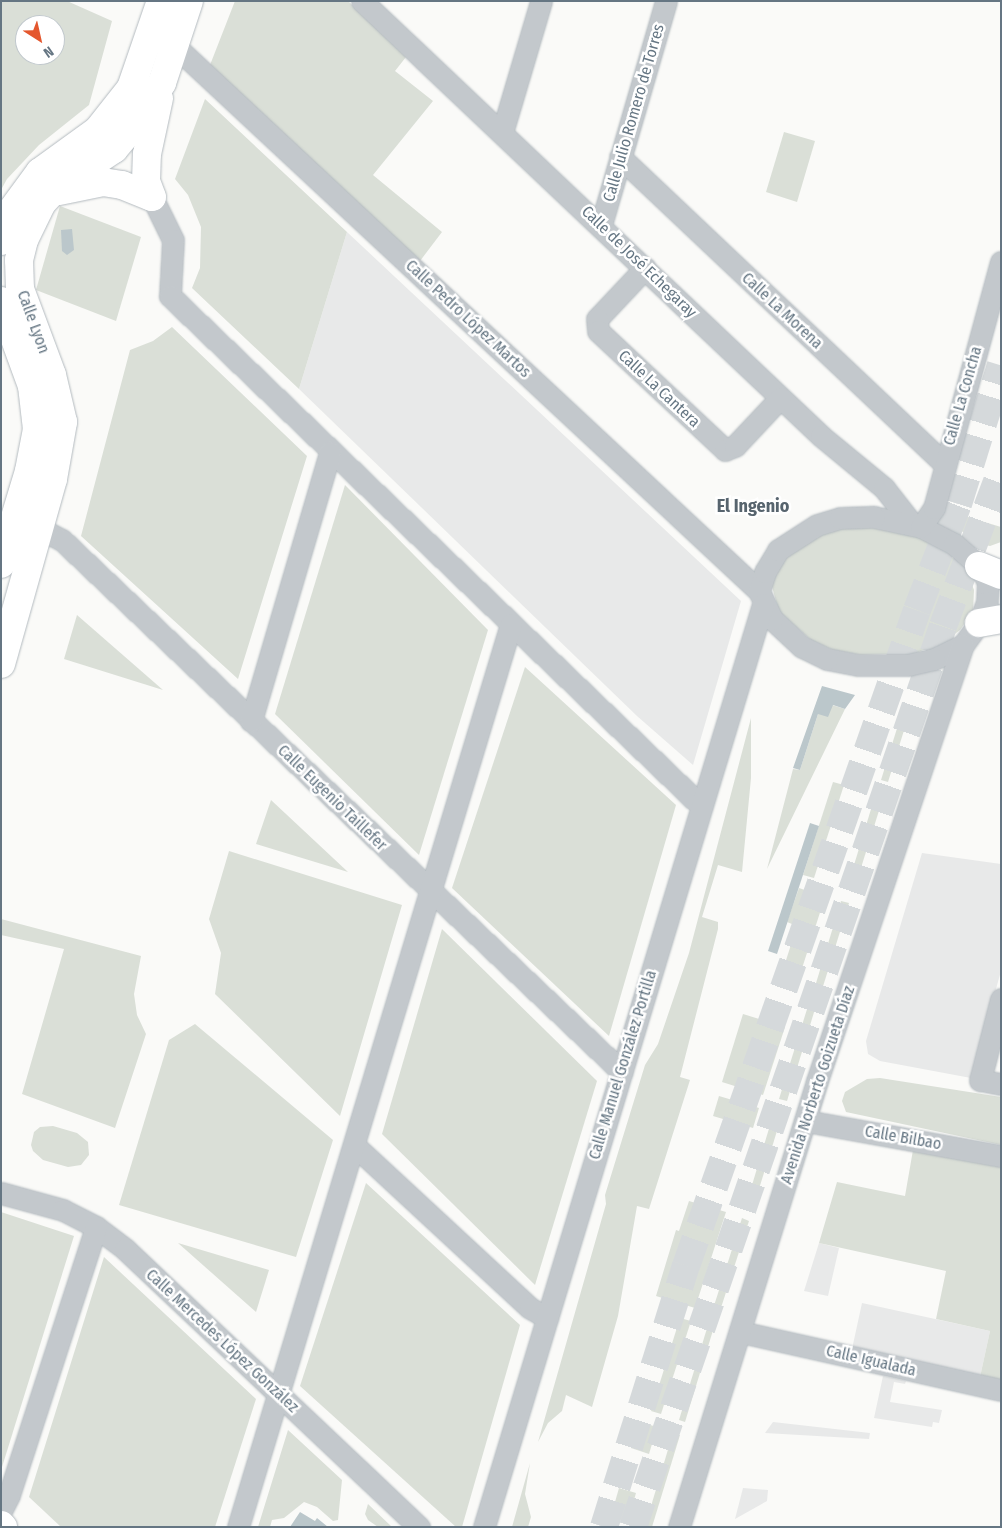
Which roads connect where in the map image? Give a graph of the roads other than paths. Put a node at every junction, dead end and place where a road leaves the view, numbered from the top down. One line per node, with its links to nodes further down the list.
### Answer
1 (161, 1): 13 (street)
2 (189, 1): 6 (street, Calle Lyon)
3 (362, 1): 8 (street, Calle de José Echegaray)
4 (541, 1): 8 (street)
5 (666, 1): 9 (street, Calle Julio Romero de Torres)
6 (176, 47): 7 (street, Calle Lyon); 24 (street, Calle Pedro López Martos)
7 (162, 84): 10 (street, Calle Lyon); 11 (street)
8 (502, 133): 12 (street, Calle de José Echegaray)
9 (620, 157): 12 (street, Calle Julio Romero de Torres); 19 (street, Calle La Morena)
10 (51, 193): 11 (street); 21 (street, Calle Lyon)
11 (152, 197): 18 (street)
12 (601, 225): 15 (street, Calle de José Echegaray)
13 (1, 241)
14 (1001, 262): 19 (street, Calle La Concha)
15 (645, 268): 17 (street, Calle de José Echegaray); 17 (street, Calle La Cantera)
16 (1, 301): 22 (street, Calle Lyon)
17 (780, 398): 20 (street, Calle de José Echegaray)
18 (330, 452): 26 (street); 29 (street)
19 (944, 464): 20 (street, Calle La Concha)
20 (917, 526): 23 (street); 24 (street, Calle Manuel González Portilla)
21 (39, 528): 28 (street, Calle Lyon); 29 (street, Calle Eugenio Taillefer)
22 (1, 564)
23 (990, 571): 25 (street)
24 (761, 598): 27 (street, Calle Pedro López Martos); 30 (street, Calle Manuel González Portilla)
25 (992, 608): 27 (street)
26 (511, 624): 30 (street); 31 (street)
27 (963, 645): 35 (street, Avenida Norberto Goizueta Díaz)
28 (1, 664)
29 (251, 721): 31 (street, Calle Eugenio Taillefer)
30 (700, 805): 33 (street, Calle Manuel González Portilla)
31 (431, 893): 33 (street, Calle Eugenio Taillefer); 36 (street)
32 (1001, 999): 34 (street)
33 (622, 1072): 40 (street, Calle Manuel González Portilla)
34 (1001, 1084)
35 (806, 1121): 37 (street, Calle Bilbao); 41 (street, Avenida Norberto Goizueta Díaz)
36 (355, 1146): 40 (street); 43 (street)
37 (1001, 1156)
38 (1, 1193): 39 (street, Calle Mercedes López González)
39 (96, 1228): 43 (street, Calle Mercedes López González); 45 (street)
40 (547, 1318): 48 (street, Calle Manuel González Portilla)
41 (741, 1332): 42 (street, Calle Igualada); 44 (street, Avenida Norberto Goizueta Díaz)
42 (1001, 1390)
43 (279, 1394): 46 (street); 47 (street, Calle Mercedes López González)
44 (695, 1479): 49 (street, Avenida Norberto Goizueta Díaz); 50 (street)
45 (1, 1511)
46 (238, 1527)
47 (419, 1527)
48 (484, 1527)
49 (679, 1527)
50 (687, 1527)

